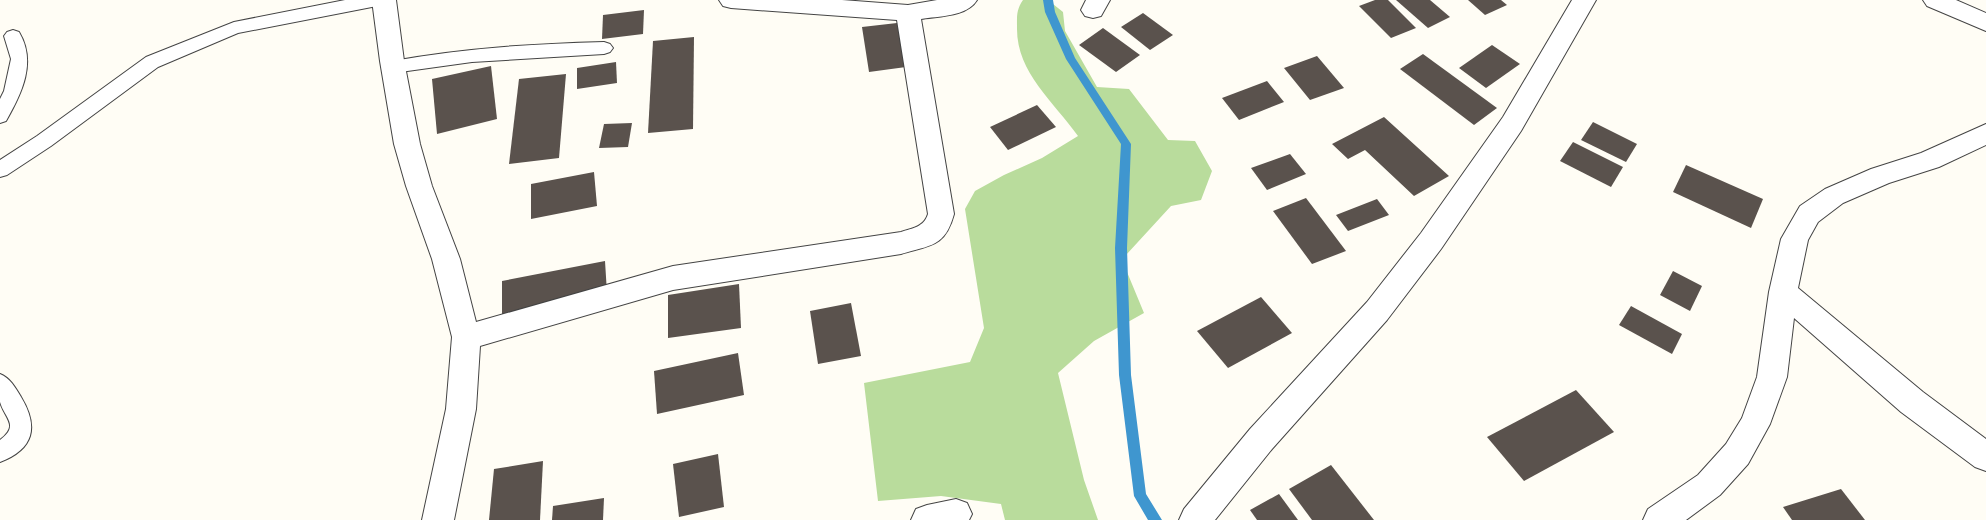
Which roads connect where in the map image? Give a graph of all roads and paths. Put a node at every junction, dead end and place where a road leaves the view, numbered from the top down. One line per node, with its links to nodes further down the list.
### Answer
1 (377, 0): 14 (lane)
2 (384, 0): 11 (street)
3 (732, 0): 7 (street)
4 (965, 0): 7 (street)
5 (1584, 0): 20 (street)
6 (1935, 0): 8 (street)
7 (908, 12): 16 (street)
8 (1986, 23)
9 (13, 36): 12 (lane)
10 (604, 48): 11 (lane)
11 (393, 67): 16 (street)
12 (0, 116)
13 (1986, 134): 15 (street)
14 (0, 170)
15 (1783, 292): 19 (street); 22 (street)
16 (466, 337): 21 (street)
17 (0, 384): 18 (lane)
18 (0, 452)
19 (1985, 453)
20 (1205, 516)
21 (438, 520)
22 (1659, 520)

